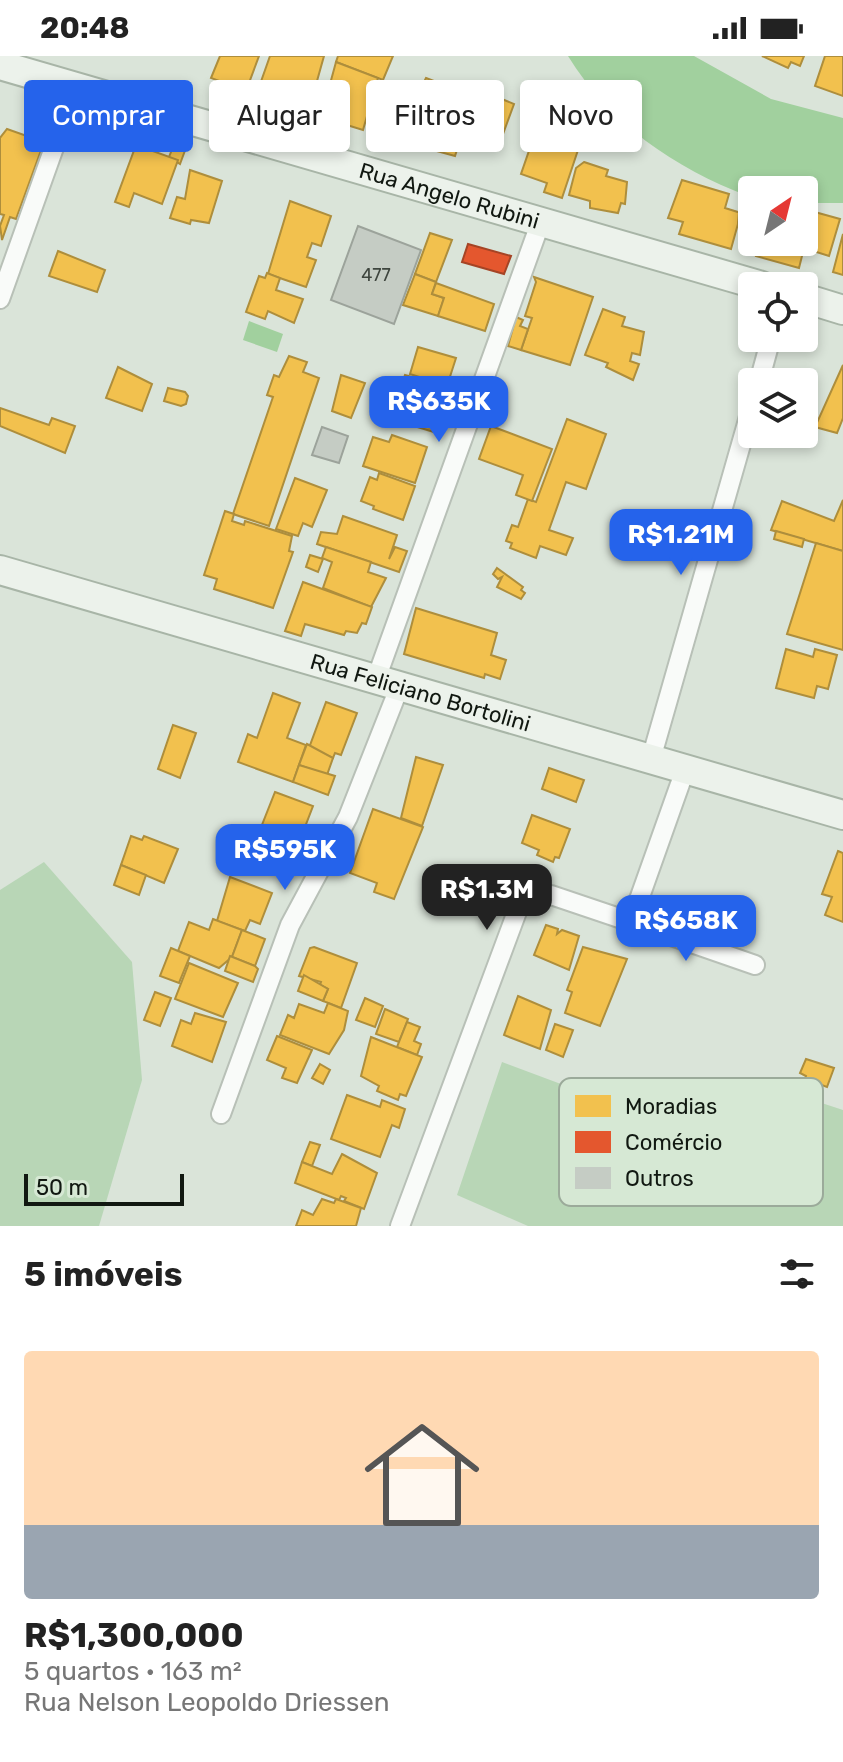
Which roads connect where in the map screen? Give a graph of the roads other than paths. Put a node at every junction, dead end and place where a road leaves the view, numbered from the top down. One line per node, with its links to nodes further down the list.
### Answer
1 (0, 65): 2 (main road, Rua Angelo Rubini)
2 (54, 80)
3 (193, 120): 5 (main road, Rua Angelo Rubini)
4 (52, 152): 7 (street)
5 (541, 221): 6 (main road, Rua Angelo Rubini); 12 (street)
6 (738, 279)
7 (0, 299)
8 (818, 302): 9 (main road)
9 (843, 310)
10 (740, 448): 13 (street)
11 (0, 570): 12 (main road, Rua Feliciano Bortolini)
12 (387, 685): 13 (main road, Rua Feliciano Bortolini); 18 (street)
13 (651, 759): 14 (main road, Rua Feliciano Bortolini)
14 (685, 770): 15 (main road, Rua Feliciano Bortolini); 16 (street)
15 (843, 815)
16 (631, 922): 17 (street); 19 (street)
17 (755, 965)
18 (221, 1114)
19 (400, 1226)

